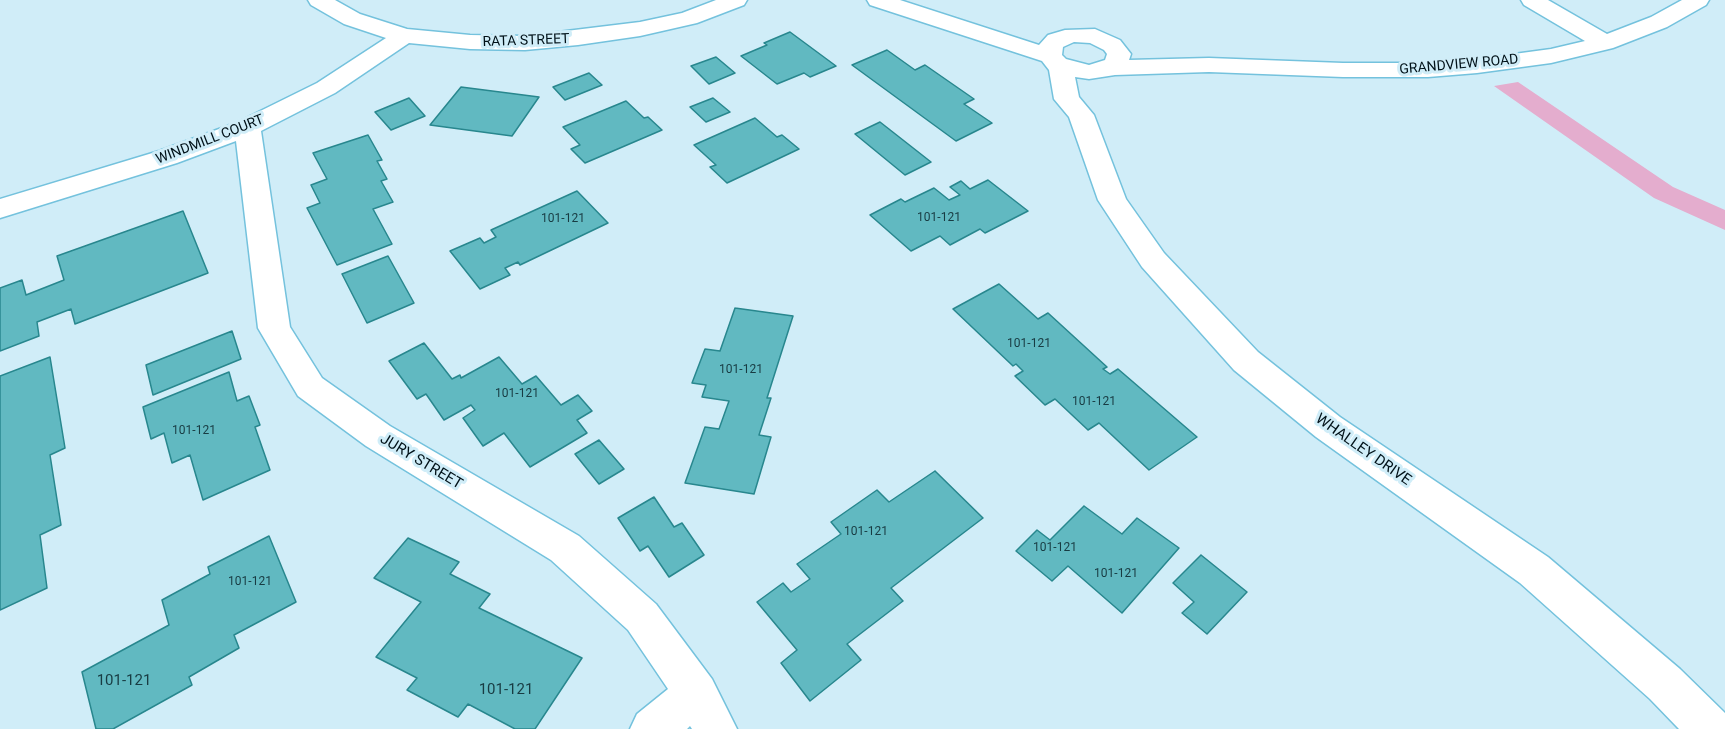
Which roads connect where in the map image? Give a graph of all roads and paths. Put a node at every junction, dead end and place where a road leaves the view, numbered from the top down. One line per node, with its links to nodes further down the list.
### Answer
1 (319, 0): 7 (street, RATA STREET)
2 (736, 0): 7 (street, RATA STREET)
3 (878, 0): 6 (street)
4 (1532, 0): 9 (street)
5 (1698, 0): 9 (street, GRANDVIEW ROAD)
6 (963, 27): 8 (street); 10 (street)
7 (404, 36): 13 (street, WINDMILL COURT)
8 (1063, 36): 10 (street); 11 (street)
9 (1605, 43): 11 (street, GRANDVIEW ROAD)
10 (1056, 61): 11 (street); 12 (street, WHALLEY DRIVE)
11 (1107, 62): 12 (street)
12 (1081, 115): 17 (street, WHALLEY DRIVE)
13 (247, 128): 14 (street, WINDMILL COURT); 15 (street, JURY STREET)
14 (0, 210)
15 (706, 712): 16 (street)
16 (652, 729)
17 (1710, 729)

